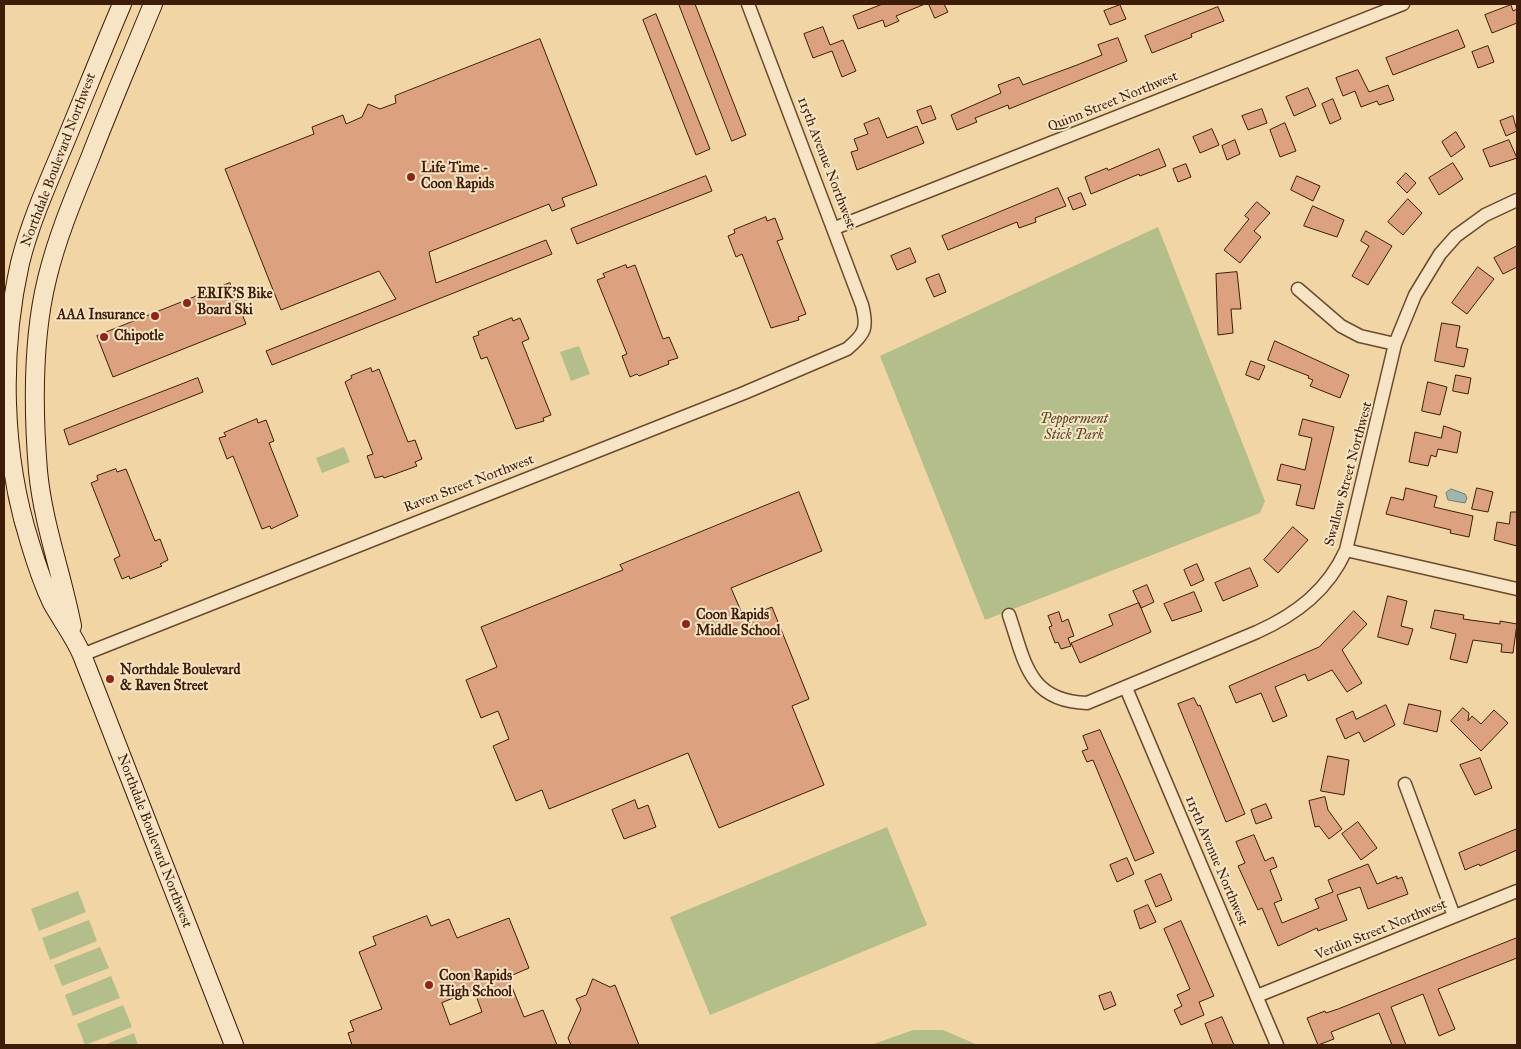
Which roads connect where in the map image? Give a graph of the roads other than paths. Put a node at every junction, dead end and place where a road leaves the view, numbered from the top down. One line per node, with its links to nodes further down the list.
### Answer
1 (122, 4): 13 (street, Northdale Boulevard Northwest)
2 (153, 4): 13 (street, Northdale Boulevard Northwest)
3 (1402, 4): 6 (street, Quinn Street Northwest)
4 (751, 5): 6 (street, 115th Avenue Northwest)
5 (1517, 200): 9 (street, Swallow Street Northwest)
6 (835, 228): 8 (street, 115th Avenue Northwest)
7 (1298, 289): 9 (street)
8 (863, 334): 14 (street, Raven Street Northwest)
9 (1395, 344): 10 (street, Swallow Street Northwest)
10 (1346, 550): 11 (street); 15 (street, Swallow Street Northwest)
11 (1517, 588)
12 (1009, 615): 15 (street, Swallow Street Northwest)
13 (74, 637): 14 (street, Northdale Boulevard Northwest)
14 (82, 655): 20 (street, Northdale Boulevard Northwest)
15 (1126, 688): 19 (street, 115th Avenue Northwest)
16 (1405, 784): 18 (street)
17 (1517, 891): 18 (street, Verdin Street Northwest)
18 (1454, 916): 19 (street, Verdin Street Northwest)
19 (1256, 996): 21 (street, 115th Avenue Northwest)
20 (234, 1045)
21 (1277, 1045)

